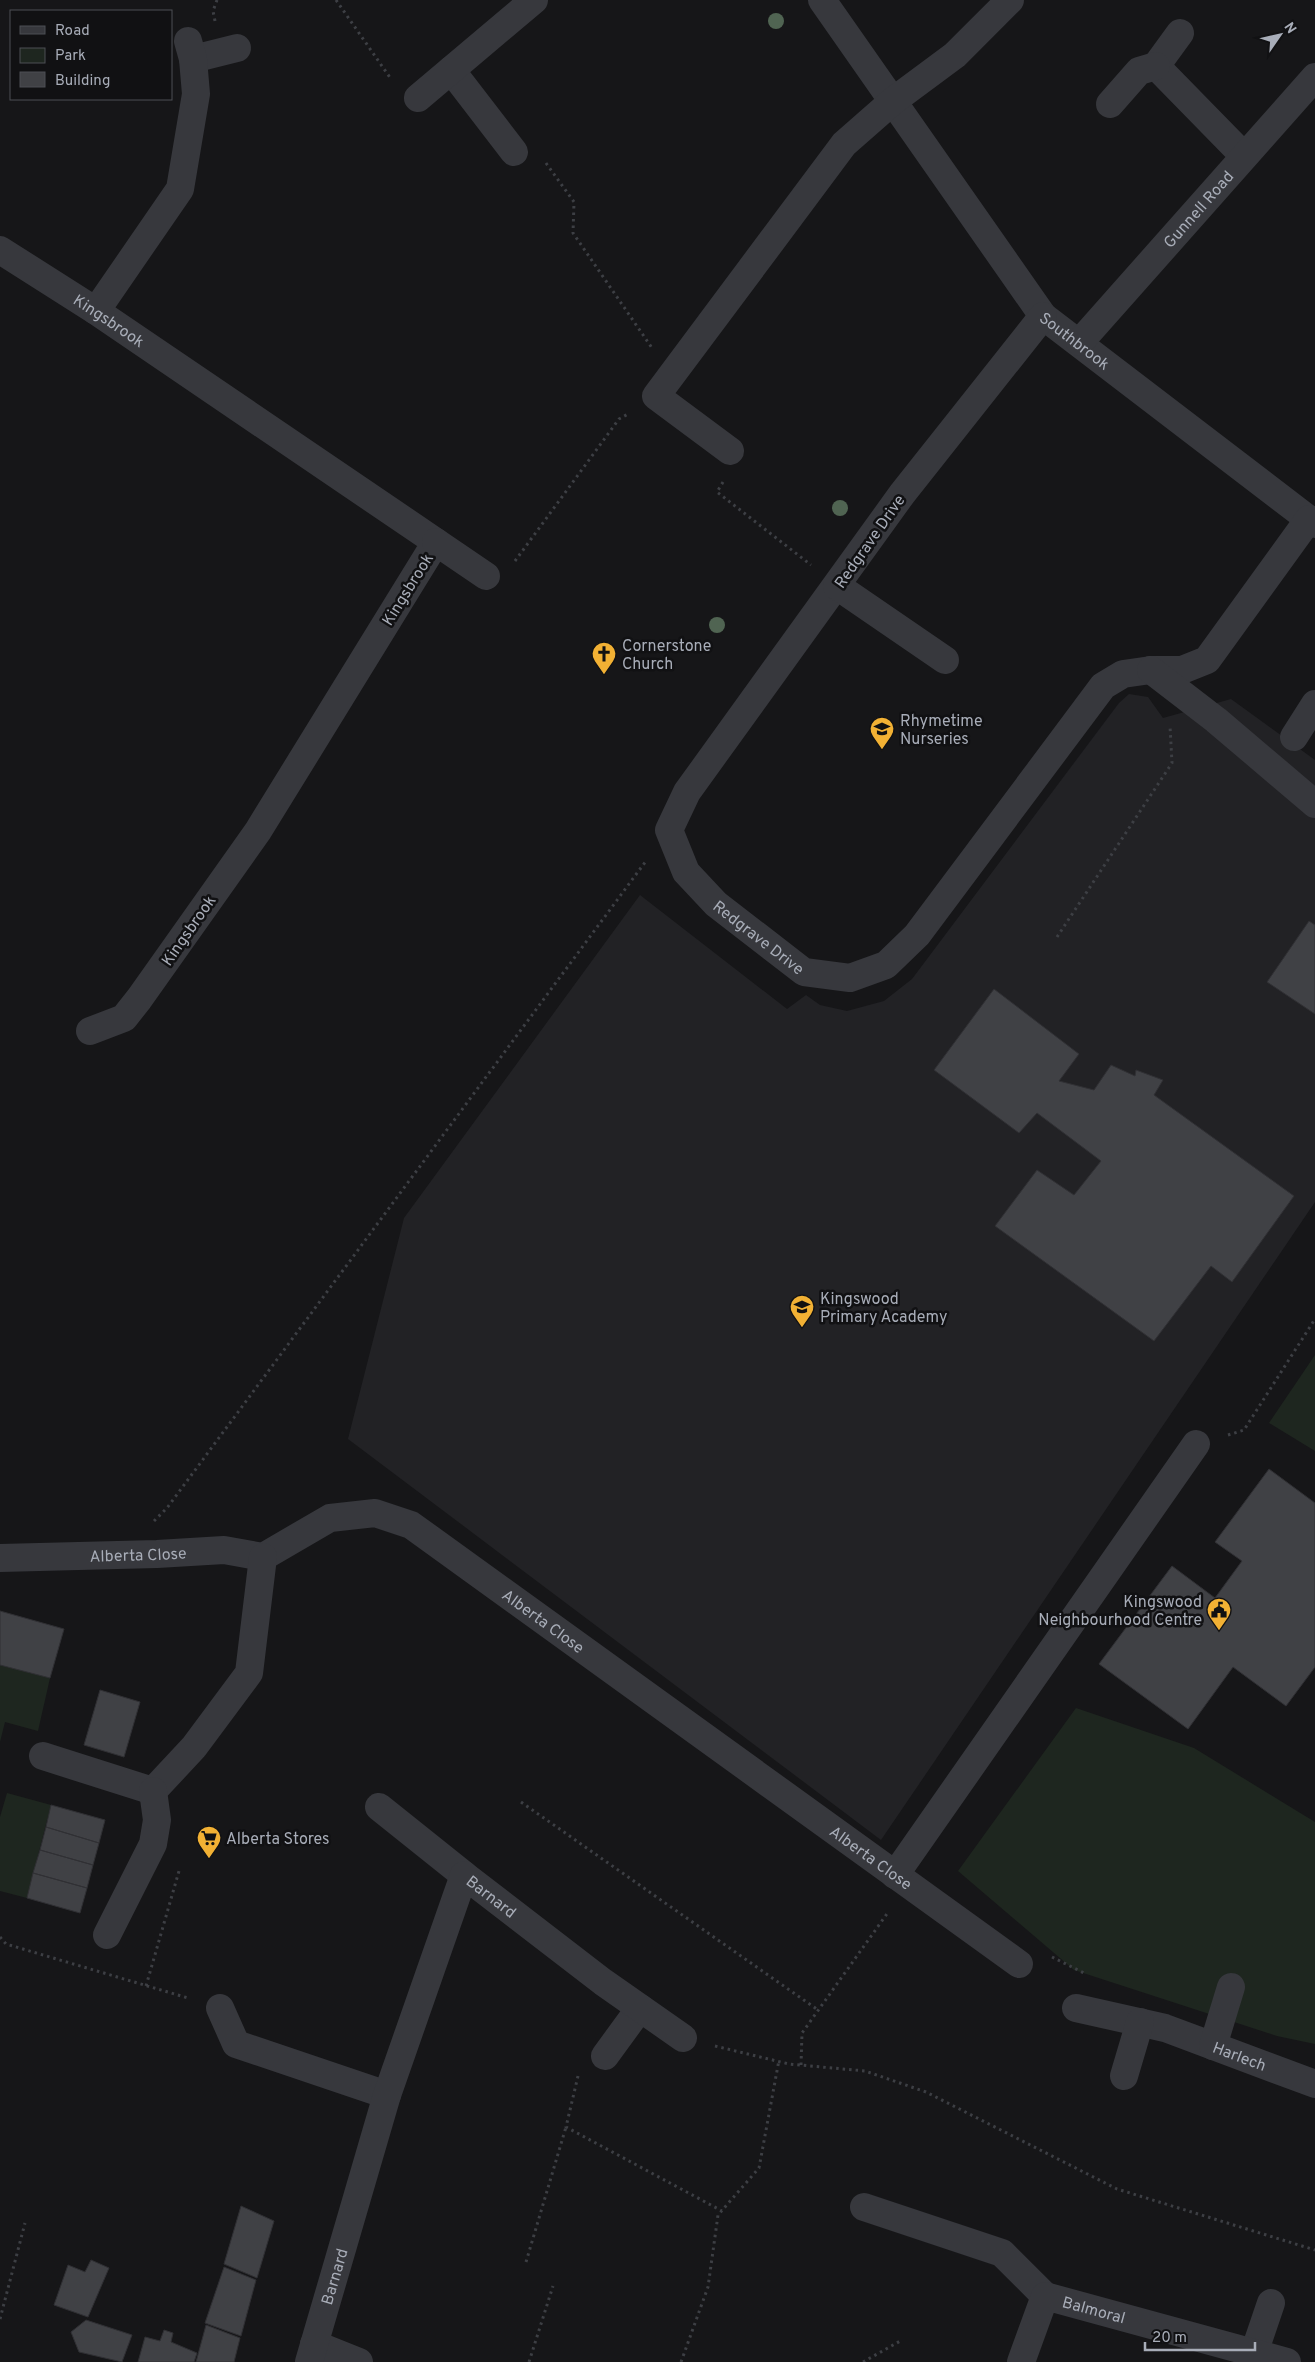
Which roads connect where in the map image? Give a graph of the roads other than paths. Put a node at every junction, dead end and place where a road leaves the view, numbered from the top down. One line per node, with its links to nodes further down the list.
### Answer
1 (534, 0): 7 (street)
2 (822, 0): 10 (street, Southbrook)
3 (1010, 0): 10 (street)
4 (1180, 33): 6 (street)
5 (237, 48): 15 (street)
6 (1156, 66): 11 (street); 13 (street)
7 (452, 70): 9 (street); 12 (street)
8 (1315, 77): 13 (street, Gunnell Road)
9 (418, 98)
10 (893, 101): 16 (street, Southbrook); 18 (street)
11 (1110, 104)
12 (514, 152)
13 (1244, 156): 17 (street, Gunnell Road)
14 (0, 250): 15 (street, Kingsbrook)
15 (96, 311): 20 (street, Kingsbrook)
16 (1043, 316): 17 (street, Southbrook); 22 (street, Redgrave Drive)
17 (1080, 342): 19 (street, Southbrook)
18 (730, 451)
19 (1312, 521): 24 (street, Redgrave Drive)
20 (436, 542): 21 (street); 28 (street, Kingsbrook)
21 (486, 576)
22 (837, 586): 23 (street); 24 (street, Redgrave Drive)
23 (945, 660)
24 (1160, 677): 27 (street)
25 (1315, 704): 26 (street)
26 (1294, 736)
27 (1315, 804)
28 (90, 1031)
29 (1196, 1444): 36 (street)
30 (263, 1557): 31 (street, Alberta Close); 33 (street); 36 (street, Alberta Close)
31 (0, 1558)
32 (43, 1756): 33 (street)
33 (153, 1791): 37 (street)
34 (379, 1807): 35 (street)
35 (464, 1875): 41 (street, Barnard); 49 (street, Barnard)
36 (902, 1879): 38 (street, Alberta Close)
37 (107, 1935)
38 (1019, 1964)
39 (1231, 1987): 45 (street)
40 (220, 2008): 49 (street)
41 (640, 2008): 44 (street, Barnard); 46 (street)
42 (1076, 2008): 43 (street, Harlech)
43 (1152, 2025): 45 (street, Harlech); 47 (street)
44 (682, 2038)
45 (1212, 2046): 48 (street, Harlech)
46 (605, 2056)
47 (1124, 2076)
48 (1315, 2084)
49 (386, 2095): 53 (street, Barnard)
50 (864, 2207): 51 (street, Balmoral)
51 (1045, 2296): 54 (street, Balmoral); 56 (street, Balmoral)
52 (1271, 2303): 54 (street)
53 (312, 2353): 55 (street, Barnard)
54 (1254, 2353): 57 (street, Balmoral)
55 (359, 2362)
56 (1021, 2362)
57 (1287, 2362)

